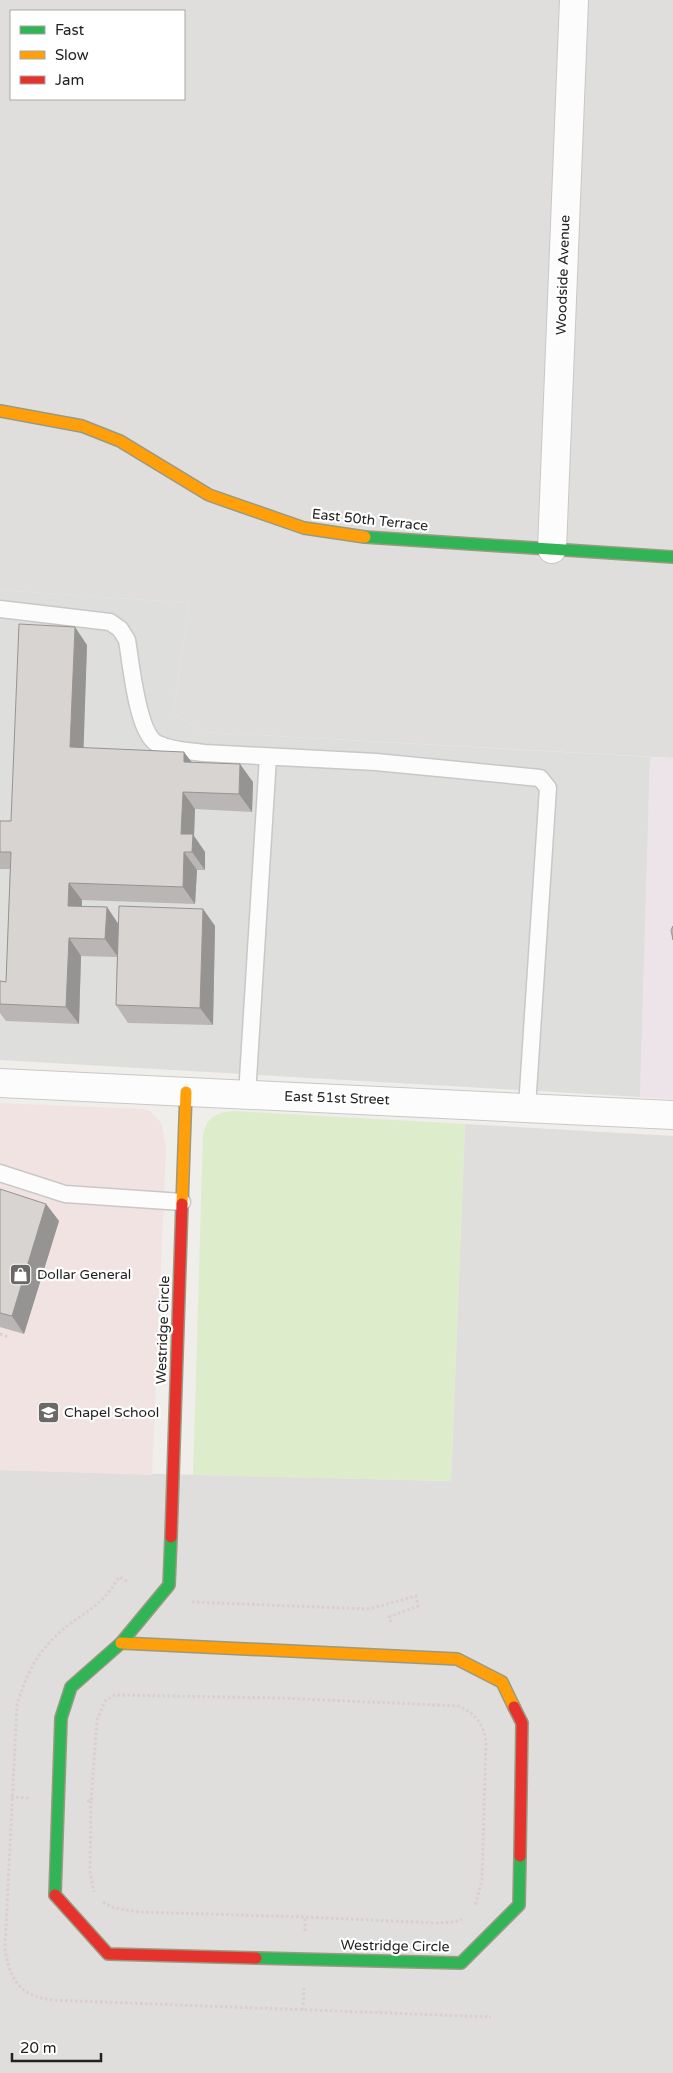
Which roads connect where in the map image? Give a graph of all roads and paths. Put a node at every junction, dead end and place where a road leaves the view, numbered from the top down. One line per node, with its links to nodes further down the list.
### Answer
1 (574, 0): 3 (street, Woodside Avenue)
2 (0, 411): 3 (street, East 50th Terrace)
3 (552, 549): 4 (street, East 50th Terrace)
4 (673, 556)
5 (0, 609): 6 (lane)
6 (268, 757): 9 (lane); 10 (lane)
7 (0, 1083): 8 (street, East 51st Street)
8 (186, 1092): 9 (street, East 51st Street); 13 (street, Westridge Circle)
9 (247, 1095): 10 (street, East 51st Street)
10 (528, 1107): 11 (street, East 51st Street)
11 (673, 1115)
12 (0, 1173): 13 (lane)
13 (182, 1202): 19 (street, Westridge Circle)
14 (0, 1334): 15 (path)
15 (9, 1337)
16 (127, 1581): 20 (path)
17 (188, 1600): 18 (path)
18 (391, 1622)
19 (121, 1643): 19 (street, Westridge Circle)
20 (11, 1798): 21 (path); 31 (path)
21 (34, 1798)
22 (82, 1800): 23 (path)
23 (91, 1801): 24 (path); 26 (path)
24 (96, 1896)
25 (100, 1900): 28 (path)
26 (474, 1908)
27 (469, 1914): 28 (path)
28 (305, 1917): 29 (path)
29 (305, 1937)
30 (304, 1980): 31 (path)
31 (303, 2010): 32 (path)
32 (491, 2017)

